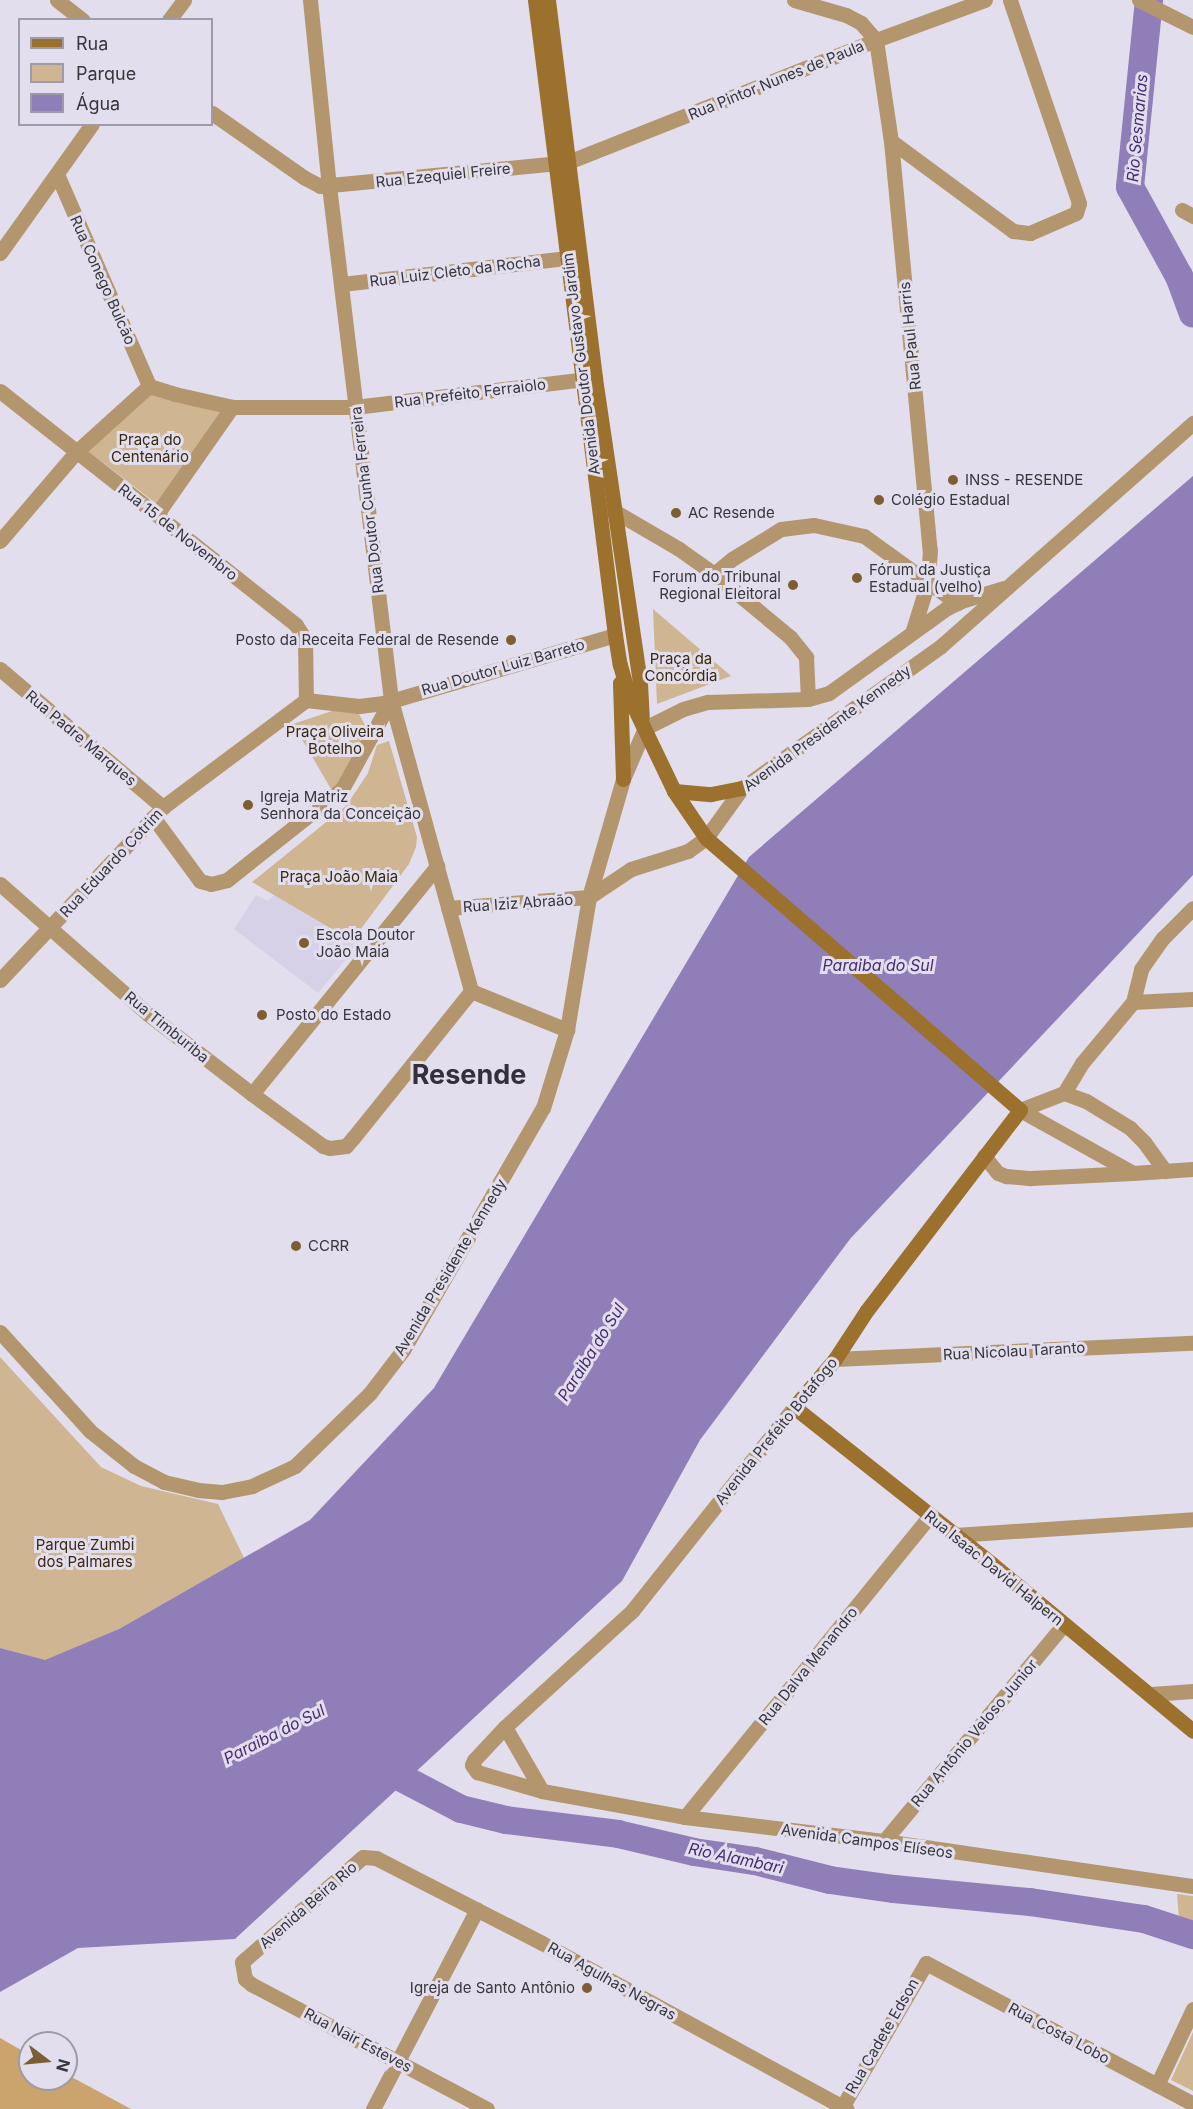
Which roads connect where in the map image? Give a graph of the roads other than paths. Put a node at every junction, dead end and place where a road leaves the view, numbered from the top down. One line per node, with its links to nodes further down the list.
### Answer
1 (57, 0): 12 (street)
2 (184, 0): 13 (street)
3 (310, 0): 21 (street, Rua Doutor Cunha Ferreira)
4 (535, 0): 19 (main road, Avenida Doutor Gustavo Jardim)
5 (548, 0): 19 (main road, Avenida Doutor Gustavo Jardim)
6 (794, 0): 15 (street)
7 (985, 0): 15 (street, Rua Pintor Nunes de Paula)
8 (1010, 0): 18 (street)
9 (1139, 0): 11 (street)
10 (1193, 13): 11 (street)
11 (1171, 16): 14 (street)
12 (80, 18)
13 (170, 18)
14 (1193, 27)
15 (876, 40): 18 (street, Rua Paul Harris); 19 (street, Rua Pintor Nunes de Paula)
16 (213, 113): 21 (street)
17 (91, 126): 20 (street)
18 (891, 141): 36 (street, Rua Paul Harris)
19 (562, 163): 21 (street, Rua Ezequiel Freire); 23 (main road, Avenida Doutor Gustavo Jardim); 25 (main road, Avenida Doutor Gustavo Jardim)
20 (57, 174): 22 (street); 26 (street, Rua Conego Bulcão)
21 (329, 186): 24 (street, Rua Doutor Cunha Ferreira)
22 (0, 253)
23 (568, 258): 24 (street, Rua Luiz Cleto da Rocha); 25 (main road, Avenida Doutor Gustavo Jardim)
24 (342, 284): 29 (street, Rua Doutor Cunha Ferreira)
25 (590, 379): 29 (street, Rua Prefeito Ferraiolo); 32 (main road, Avenida Doutor Gustavo Jardim)
26 (149, 386): 28 (street, Rua Prefeito Ferraiolo); 31 (street)
27 (0, 391): 31 (street, Rua 15 de Novembro)
28 (232, 407): 29 (street, Rua Prefeito Ferraiolo); 33 (street)
29 (355, 407): 47 (street, Rua Doutor Cunha Ferreira)
30 (1190, 426): 37 (street, Avenida Presidente Kennedy)
31 (76, 452): 33 (street, Rua 15 de Novembro); 34 (street)
32 (606, 510): 35 (street); 41 (main road, Avenida Doutor Gustavo Jardim); 48 (main road, Avenida Doutor Gustavo Jardim)
33 (157, 514): 46 (street, Rua 15 de Novembro)
34 (0, 541)
35 (714, 574): 36 (street); 45 (street)
36 (928, 582): 38 (street); 40 (street, Rua Paul Harris)
37 (1004, 588): 38 (street, Avenida Presidente Kennedy); 42 (street, Avenida Presidente Kennedy)
38 (957, 603): 39 (street, Avenida Presidente Kennedy)
39 (926, 621): 40 (street, Avenida Presidente Kennedy); 42 (street)
40 (913, 630): 45 (street, Avenida Presidente Kennedy)
41 (615, 635): 43 (main road, Avenida Doutor Gustavo Jardim); 47 (street, Rua Doutor Luiz Barreto)
42 (941, 646): 50 (street, Avenida Presidente Kennedy)
43 (620, 665): 48 (main road, Avenida Doutor Gustavo Jardim); 49 (main road)
44 (3, 678): 52 (street, Rua Padre Marques)
45 (808, 699): 48 (street, Avenida Presidente Kennedy)
46 (306, 700): 47 (street); 52 (street, Rua Eduardo Cotrim)
47 (391, 700): 52 (street, Rua Padre Marques); 54 (street, Rua Doutor Cunha Ferreira)
48 (644, 726): 49 (street, Avenida Presidente Kennedy); 51 (main road, Avenida Doutor Gustavo Jardim)
49 (623, 779): 56 (street, Avenida Presidente Kennedy)
50 (742, 788): 51 (main road); 53 (street, Avenida Presidente Kennedy)
51 (674, 791): 53 (main road, Avenida Doutor Gustavo Jardim)
52 (158, 812): 59 (street, Rua Eduardo Cotrim)
53 (706, 838): 56 (street, Avenida Presidente Kennedy); 67 (main road, Avenida Doutor Gustavo Jardim)
54 (437, 866): 57 (street, Rua Doutor Cunha Ferreira); 66 (street)
55 (0, 884): 59 (street, Rua Timburiba)
56 (589, 897): 57 (street, Rua Iziz Abraão); 64 (street, Avenida Presidente Kennedy)
57 (448, 908): 61 (street, Rua Doutor Cunha Ferreira)
58 (1193, 908): 63 (street)
59 (50, 928): 60 (street, Rua Eduardo Cotrim); 66 (street, Rua Timburiba)
60 (0, 980)
61 (471, 991): 64 (street); 66 (street, Rua Timburiba)
62 (1193, 999): 63 (street)
63 (1133, 1002): 65 (street)
64 (567, 1030): 72 (street, Avenida Presidente Kennedy)
65 (1064, 1093): 67 (street); 70 (street)
66 (252, 1094)
67 (1020, 1110): 68 (main road, Avenida Prefeito Botafogo); 71 (street)
68 (984, 1156): 71 (street); 74 (main road, Avenida Prefeito Botafogo)
69 (1193, 1169): 70 (street)
70 (1165, 1171): 71 (street)
71 (1133, 1173)
72 (0, 1332)
73 (1193, 1343): 74 (street, Rua Nicolau Taranto)
74 (835, 1359): 75 (main road, Avenida Prefeito Botafogo)
75 (794, 1407): 76 (main road, Rua Isaac David Halpern); 82 (street, Avenida Prefeito Botafogo)
76 (930, 1516): 78 (main road, Rua Isaac David Halpern); 85 (street, Rua Dalva Menandro)
77 (1193, 1518): 78 (street)
78 (955, 1535): 79 (main road, Rua Isaac David Halpern)
79 (1064, 1624): 81 (main road, Rua Isaac David Halpern); 86 (street, Rua Antônio Veloso Junior)
80 (1193, 1691): 81 (street)
81 (1151, 1694): 83 (main road, Rua Isaac David Halpern)
82 (505, 1727): 84 (street); 84 (street, Avenida Campos Elíseos)
83 (1193, 1731)
84 (542, 1791): 85 (street, Avenida Campos Elíseos)
85 (685, 1817): 86 (street, Avenida Campos Elíseos)
86 (884, 1841): 88 (street, Avenida Campos Elíseos)
87 (376, 1858): 89 (street, Rua Agulhas Negras); 90 (street, Avenida Beira Rio)
88 (1193, 1886)
89 (477, 1910): 93 (street); 96 (street, Rua Agulhas Negras)
90 (242, 1962): 93 (street, Rua Nair Esteves)
91 (924, 1963): 94 (street, Rua Costa Lobo); 96 (street, Rua Cadete Edson)
92 (1193, 2009): 94 (street)
93 (398, 2060): 97 (street); 98 (street, Rua Nair Esteves)
94 (1156, 2085): 95 (street, Rua Costa Lobo)
95 (1193, 2104)
96 (843, 2108)
97 (373, 2109)
98 (488, 2109)

